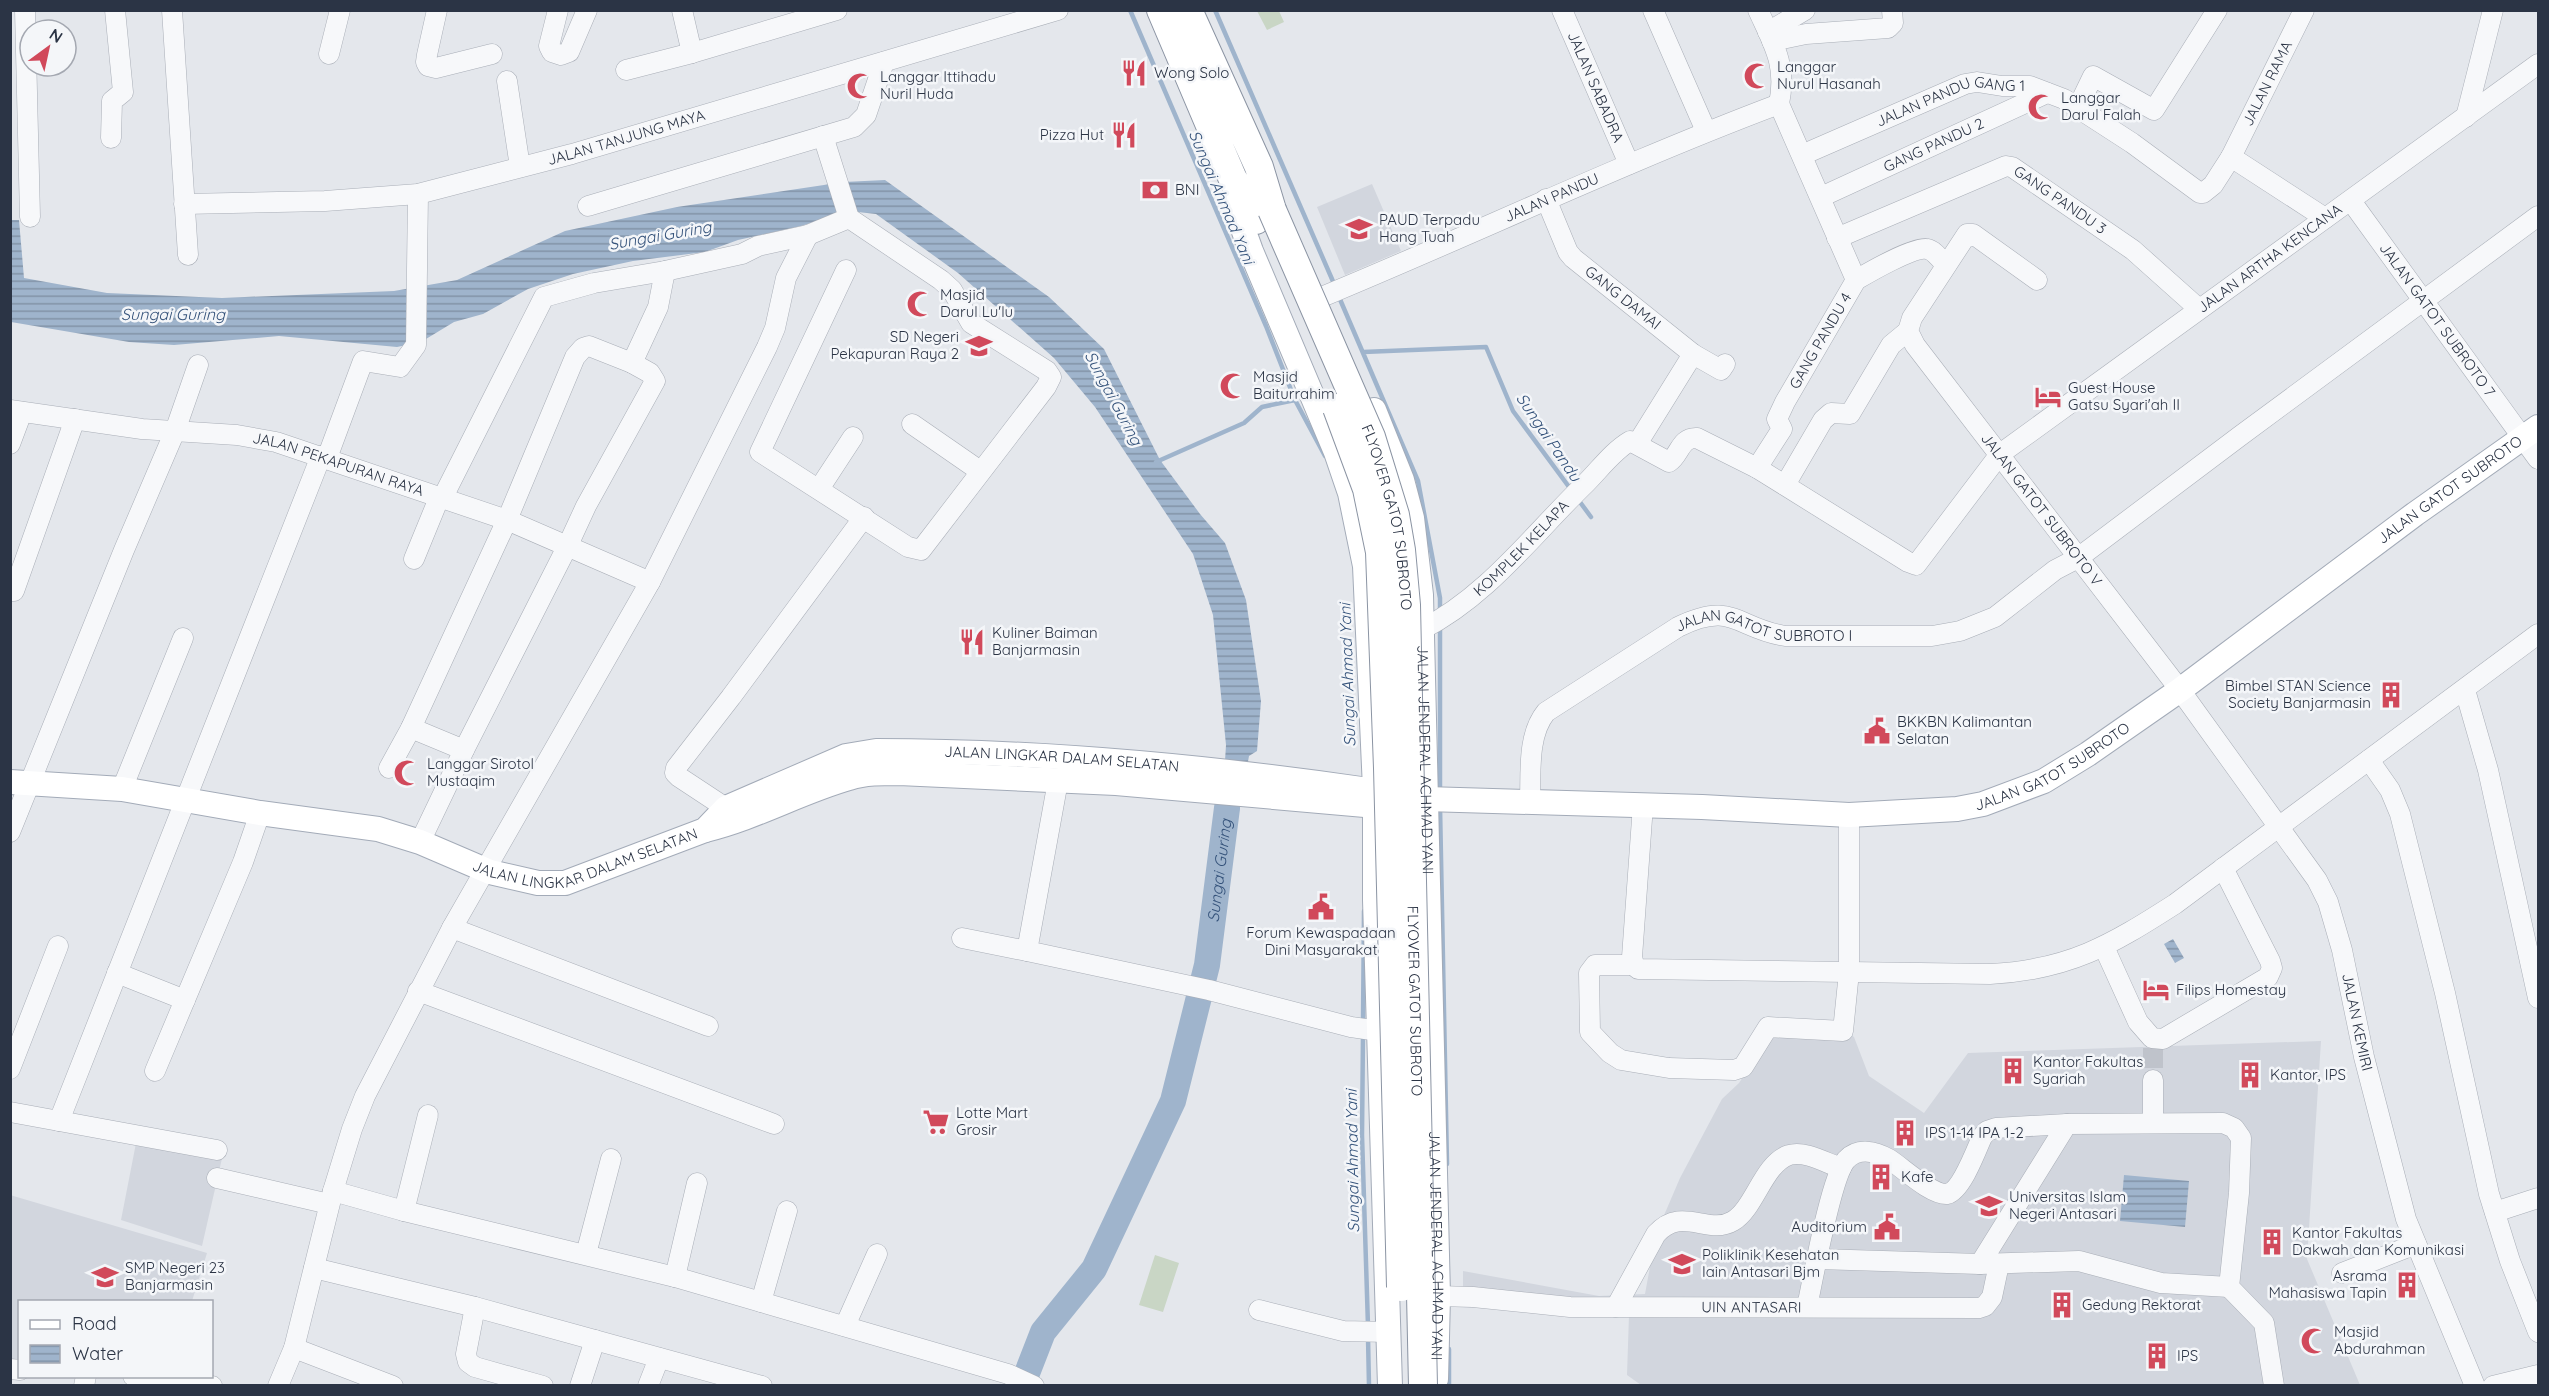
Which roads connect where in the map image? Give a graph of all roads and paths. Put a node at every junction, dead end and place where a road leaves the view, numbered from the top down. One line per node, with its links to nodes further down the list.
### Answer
1 (25, 10): 52 (street)
2 (116, 10): 36 (street)
3 (172, 10): 47 (street)
4 (340, 10): 24 (street)
5 (437, 10): 25 (street)
6 (558, 10): 7 (street)
7 (587, 10)
8 (682, 10): 23 (street)
9 (837, 10): 23 (street)
10 (1058, 10): 26 (street, JALAN TANJUNG MAYA)
11 (1161, 10): 22 (highway, JALAN JENDERAL ACHMAD YANI)
12 (1188, 10): 22 (highway, JALAN JENDERAL ACHMAD YANI)
13 (1562, 10): 39 (street, JALAN SABADRA)
14 (1653, 10): 34 (street)
15 (1758, 10): 21 (street)
16 (1805, 10): 21 (street)
17 (1892, 10): 21 (street)
18 (2217, 10): 32 (street)
19 (2304, 10): 38 (street, JALAN RAMA)
20 (2493, 10): 33 (street)
21 (1770, 37): 31 (street)
22 (1191, 50): 41 (highway, JALAN JENDERAL ACHMAD YANI); 42 (highway, JALAN JENDERAL ACHMAD YANI)
23 (692, 53): 28 (street)
24 (329, 54)
25 (492, 54)
26 (884, 62): 35 (street); 40 (street, JALAN TANJUNG MAYA)
27 (2538, 64): 33 (street, JALAN ARTHA KENCANA)
28 (626, 70)
29 (507, 81): 40 (street)
30 (2047, 93): 32 (street, JALAN PANDU GANG 1); 37 (street, JALAN PANDU GANG 1); 44 (street, GANG PANDU 2)
31 (1779, 104): 34 (street, JALAN PANDU); 37 (street)
32 (2078, 107): 38 (street, JALAN PANDU GANG 1)
33 (2466, 117): 46 (street, JALAN ARTHA KENCANA)
34 (1706, 131): 39 (street, JALAN PANDU)
35 (824, 136): 48 (street); 49 (street)
36 (111, 138)
37 (1802, 155): 44 (street)
38 (2231, 157): 53 (street)
39 (1629, 164): 45 (street, JALAN PANDU)
40 (520, 167): 43 (street, JALAN TANJUNG MAYA)
41 (1259, 167): 50 (highway, JALAN JENDERAL ACHMAD YANI); 62 (main road, JALAN JENDERAL ACHMAD YANI)
42 (1232, 177): 50 (highway, JALAN JENDERAL ACHMAD YANI); 96 (main road, JALAN JENDERAL ACHMAD YANI)
43 (418, 194): 47 (street, JALAN TANJUNG MAYA); 79 (street)
44 (1821, 197): 55 (street)
45 (1546, 200): 62 (street, JALAN PANDU); 66 (street, GANG DAMAI)
46 (2351, 201): 53 (street, JALAN ARTHA KENCANA); 63 (street, JALAN GATOT SUBROTO 7)
47 (184, 204): 56 (street)
48 (588, 206)
49 (848, 214): 54 (street); 82 (street)
50 (1264, 215): 187 (highway, FLYOVER GATOT SUBROTO, bridge); 188 (highway, FLYOVER GATOT SUBROTO, bridge)
51 (2538, 216): 63 (street, JALAN GATOT SUBROTO I)
52 (30, 217)
53 (2325, 218): 64 (street, JALAN ARTHA KENCANA)
54 (807, 235): 59 (street); 91 (street)
55 (1837, 238): 60 (street); 64 (street, GANG PANDU 3)
56 (188, 255)
57 (1946, 265): 60 (street); 61 (street); 65 (street)
58 (846, 270): 84 (street)
59 (665, 271): 67 (street); 85 (street)
60 (1856, 280): 81 (street, GANG PANDU 4)
61 (2037, 280)
62 (1332, 292): 93 (main road, JALAN JENDERAL ACHMAD YANI)
63 (2422, 300): 74 (street, JALAN GATOT SUBROTO 7); 89 (street, JALAN GATOT SUBROTO I)
64 (2198, 308): 78 (street, JALAN ARTHA KENCANA)
65 (1908, 328): 78 (street, JALAN GATOT SUBROTO V); 83 (street)
66 (1694, 354): 68 (street, GANG DAMAI); 77 (street)
67 (632, 363): 87 (street); 88 (street)
68 (1725, 364)
69 (198, 365): 73 (street)
70 (16, 411): 71 (street, JALAN PEKAPURAN RAYA); 76 (street)
71 (75, 419): 73 (street, JALAN PEKAPURAN RAYA); 92 (street)
72 (912, 424): 82 (street)
73 (175, 431): 79 (street, JALAN PEKAPURAN RAYA); 106 (street)
74 (2531, 433): 80 (street, JALAN GATOT SUBROTO 7); 97 (main road, JALAN GATOT SUBROTO)
75 (853, 437): 84 (street)
76 (10, 444)
77 (1637, 444): 81 (street); 93 (street, KOMPLEK KELAPA)
78 (2000, 454): 83 (street, JALAN ARTHA KENCANA); 89 (street, JALAN GATOT SUBROTO V)
79 (324, 457): 85 (street, JALAN PEKAPURAN RAYA); 110 (street)
80 (2538, 459)
81 (1756, 468): 83 (street)
82 (980, 471): 86 (street)
83 (1785, 485)
84 (819, 489): 86 (street)
85 (440, 499): 87 (street, JALAN PEKAPURAN RAYA); 90 (street)
86 (864, 517): 114 (street)
87 (507, 520): 88 (street, JALAN PEKAPURAN RAYA); 100 (street)
88 (568, 545): 91 (street, JALAN PEKAPURAN RAYA); 101 (street)
89 (2078, 558): 97 (street, JALAN GATOT SUBROTO V); 111 (street, JALAN GATOT SUBROTO I)
90 (414, 559)
91 (650, 582): 120 (street)
92 (15, 591)
93 (1434, 623): 99 (main road, JALAN JENDERAL ACHMAD YANI)
94 (2538, 634): 98 (street)
95 (183, 638): 107 (street)
96 (1370, 687): 99 (main road); 108 (main road, JALAN JENDERAL ACHMAD YANI)
97 (2180, 690): 115 (main road, JALAN GATOT SUBROTO); 116 (street, JALAN KEMIRI)
98 (2465, 690): 102 (street); 132 (street)
99 (1422, 691): 109 (main road, JALAN JENDERAL ACHMAD YANI)
100 (411, 728): 101 (street); 103 (street)
101 (464, 750): 118 (street)
102 (2369, 760): 116 (street); 154 (street)
103 (389, 768)
104 (1058, 781): 105 (main road, JALAN LINGKAR DALAM SELATAN); 114 (main road, JALAN LINGKAR DALAM SELATAN); 127 (street)
105 (1219, 781): 108 (main road, JALAN LINGKAR DALAM SELATAN); 114 (main road, JALAN LINGKAR DALAM SELATAN)
106 (21, 782): 107 (main road, JALAN LINGKAR DALAM SELATAN); 117 (street)
107 (122, 789): 110 (main road, JALAN LINGKAR DALAM SELATAN)
108 (1362, 795): 109 (main road, JALAN GATOT SUBROTO); 122 (main road, JALAN JENDERAL ACHMAD YANI)
109 (1444, 799): 111 (main road, JALAN GATOT SUBROTO); 121 (main road, JALAN JENDERAL ACHMAD YANI)
110 (186, 800): 113 (main road, JALAN LINGKAR DALAM SELATAN); 130 (street)
111 (1530, 802): 112 (main road, JALAN GATOT SUBROTO)
112 (1643, 806): 115 (main road, JALAN GATOT SUBROTO); 128 (street)
113 (260, 813): 118 (main road, JALAN LINGKAR DALAM SELATAN); 133 (street)
114 (730, 815): 120 (main road, JALAN LINGKAR DALAM SELATAN)
115 (1850, 815): 129 (street)
116 (2280, 826): 119 (street); 155 (street, JALAN KEMIRI)
117 (10, 832)
118 (420, 842): 120 (main road, JALAN LINGKAR DALAM SELATAN)
119 (2223, 868): 126 (street); 126 (street)
120 (485, 870): 123 (street)
121 (1429, 899): 122 (main road); 164 (main road, JALAN JENDERAL ACHMAD YANI)
122 (1375, 900): 135 (main road, JALAN JENDERAL ACHMAD YANI)
123 (452, 928): 131 (street); 134 (street)
124 (962, 938): 127 (street)
125 (58, 946): 136 (street)
126 (2104, 947): 129 (street)
127 (1027, 951): 135 (street)
128 (1634, 965): 129 (street); 129 (street)
129 (1849, 972)
130 (117, 973): 133 (street); 141 (street)
131 (418, 991): 143 (street); 150 (street)
132 (2538, 998)
133 (185, 1000): 137 (street)
134 (708, 1026)
135 (1366, 1029): 171 (main road, JALAN JENDERAL ACHMAD YANI)
136 (10, 1069)
137 (155, 1071)
138 (2153, 1080): 142 (street)
139 (10, 1112): 141 (street)
140 (428, 1115): 152 (street)
141 (58, 1121): 145 (street)
142 (2153, 1122): 144 (street); 163 (street)
143 (774, 1124)
144 (2067, 1124): 147 (street); 159 (street, UIN ANTASARI)
145 (217, 1150)
146 (611, 1159): 156 (street)
147 (1841, 1168): 158 (street); 168 (street)
148 (217, 1178): 150 (street)
149 (696, 1183): 162 (street)
150 (331, 1198): 152 (street); 160 (street)
151 (2538, 1198): 154 (street)
152 (404, 1211): 156 (street)
153 (786, 1211): 165 (street)
154 (2495, 1212): 172 (street)
155 (2416, 1244): 161 (street); 191 (street, JALAN KEMIRI)
156 (586, 1254): 162 (street)
157 (877, 1254): 170 (street)
158 (1818, 1259): 159 (street); 167 (street)
159 (1989, 1264): 163 (street); 167 (street, UIN ANTASARI)
160 (314, 1268): 166 (street); 174 (street)
161 (2342, 1273)
162 (675, 1277): 165 (street)
163 (2229, 1287): 190 (street)
164 (1441, 1296): 168 (street, UIN ANTASARI); 189 (main road, JALAN JENDERAL ACHMAD YANI)
165 (762, 1302): 170 (street)
166 (475, 1307): 173 (street); 181 (street)
167 (1807, 1307): 168 (street, UIN ANTASARI)
168 (1616, 1308)
169 (1258, 1310): 171 (street)
170 (845, 1326): 185 (street)
171 (1388, 1332): 186 (main road, JALAN JENDERAL ACHMAD YANI)
172 (2538, 1332)
173 (595, 1340): 175 (street); 182 (street)
174 (294, 1348): 179 (street); 180 (street)
175 (659, 1358): 183 (street); 184 (street)
176 (2538, 1375): 192 (street)
177 (142, 1378): 178 (street)
178 (212, 1386)
179 (278, 1386)
180 (393, 1386)
181 (543, 1386)
182 (580, 1386)
183 (648, 1386)
184 (762, 1386)
185 (1034, 1386)
186 (1390, 1386)
187 (1403, 1386)
188 (1423, 1386)
189 (1435, 1386)
190 (2274, 1386)
191 (2475, 1386)
192 (2493, 1386)

